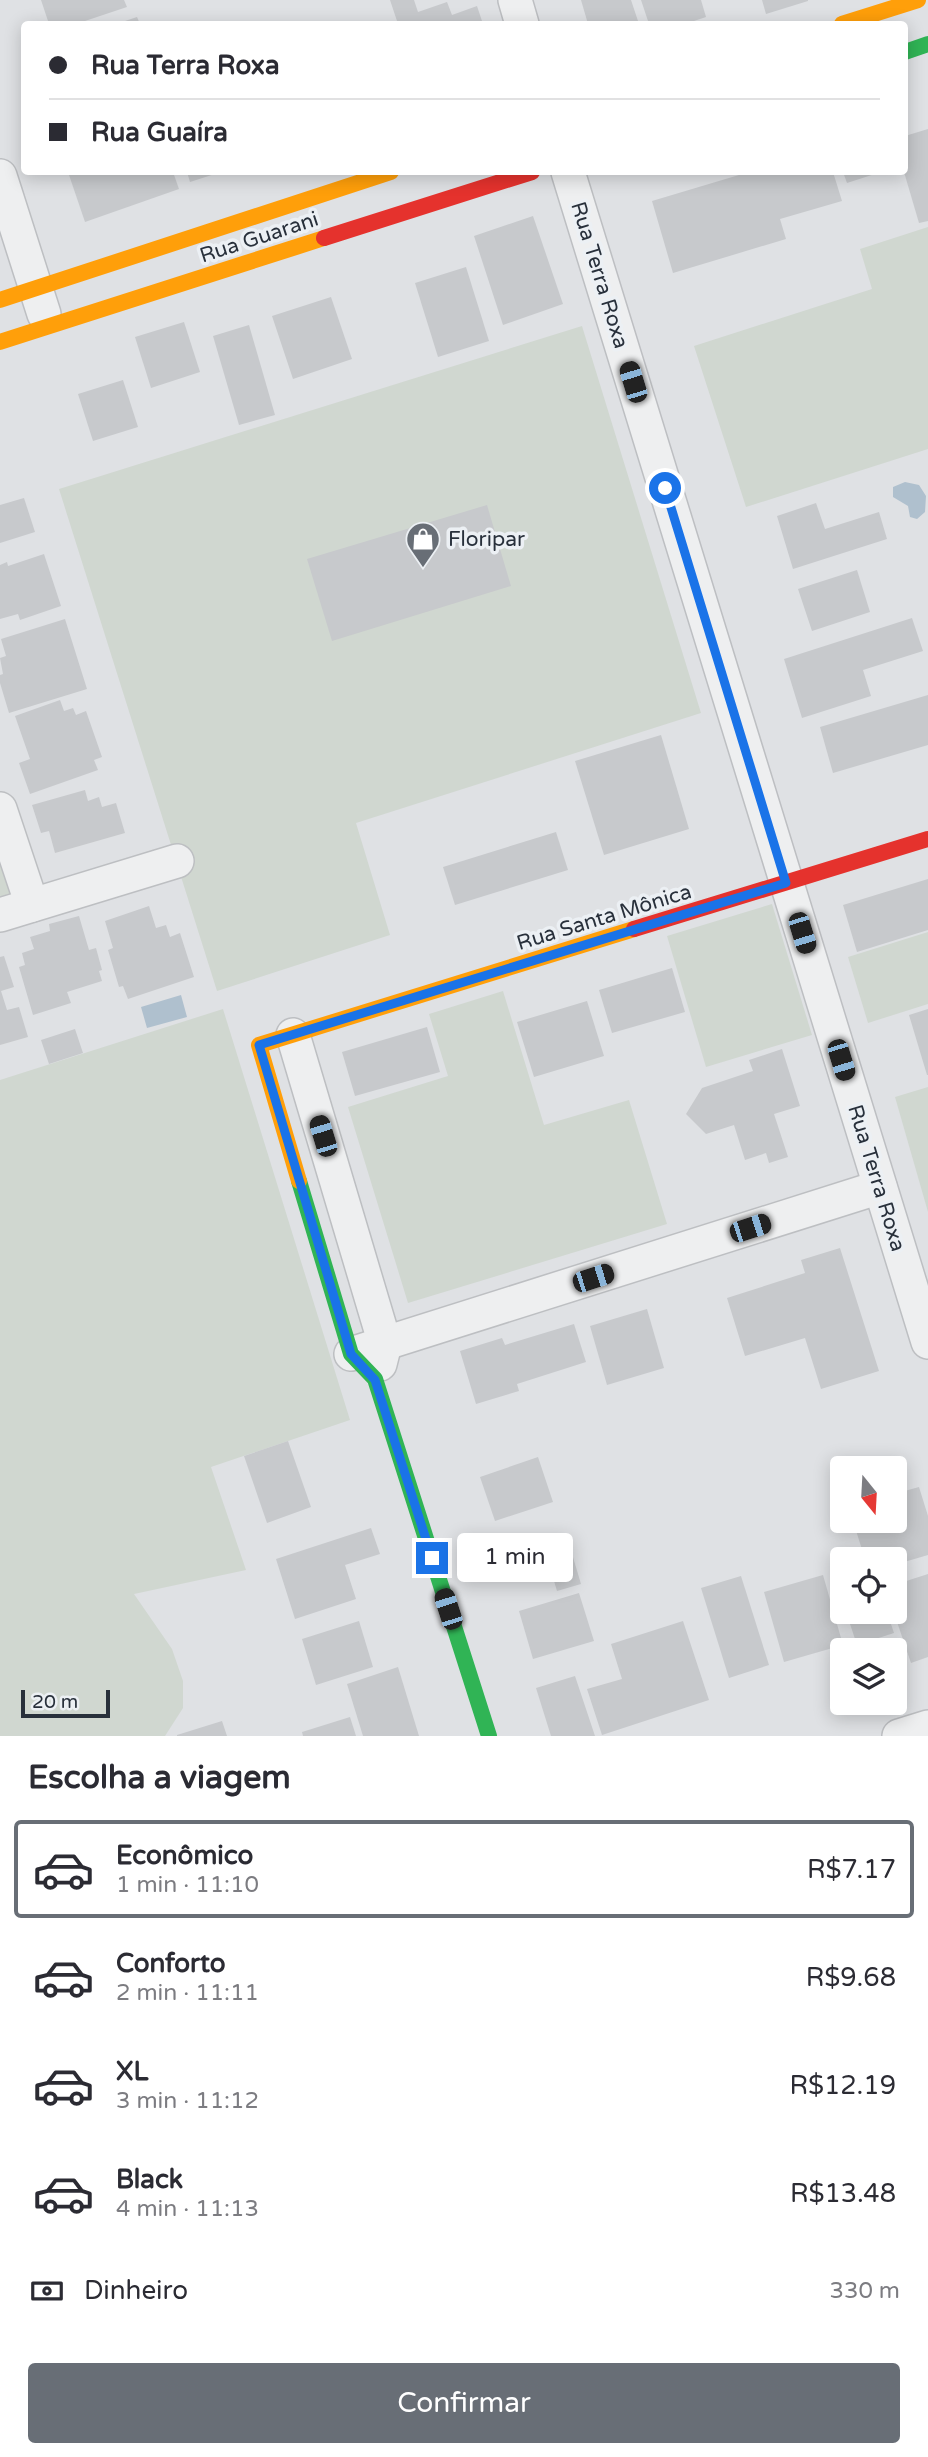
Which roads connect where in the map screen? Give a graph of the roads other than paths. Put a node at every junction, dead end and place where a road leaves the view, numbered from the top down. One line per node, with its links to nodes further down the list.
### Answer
1 (515, 0): 3 (street)
2 (918, 0): 4 (street)
3 (521, 21)
4 (852, 21)
5 (928, 44): 6 (street)
6 (908, 51)
7 (382, 175): 11 (street, Rua Guarani)
8 (523, 175): 13 (street, Rua Guarani)
9 (569, 175): 18 (street, Rua Terra Roxa)
10 (0, 176): 11 (street)
11 (36, 288): 12 (street, Rua Guarani); 13 (street)
12 (0, 300)
13 (48, 326): 14 (street, Rua Guarani)
14 (0, 342)
15 (0, 809): 19 (street)
16 (928, 839): 18 (street, Rua Santa Mônica)
17 (177, 861): 19 (street)
18 (786, 883): 21 (street, Rua Santa Mônica); 22 (street, Rua Terra Roxa)
19 (32, 905): 20 (street)
20 (0, 915)
21 (293, 1035): 24 (street); 25 (street, Rua Santa Mônica)
22 (880, 1187): 23 (street, Rua Terra Roxa); 24 (street)
23 (928, 1342)
24 (385, 1344): 25 (street); 26 (street)
25 (351, 1354): 26 (street)
26 (375, 1380): 28 (street)
27 (928, 1727): 29 (street)
28 (489, 1736)
29 (899, 1736)

